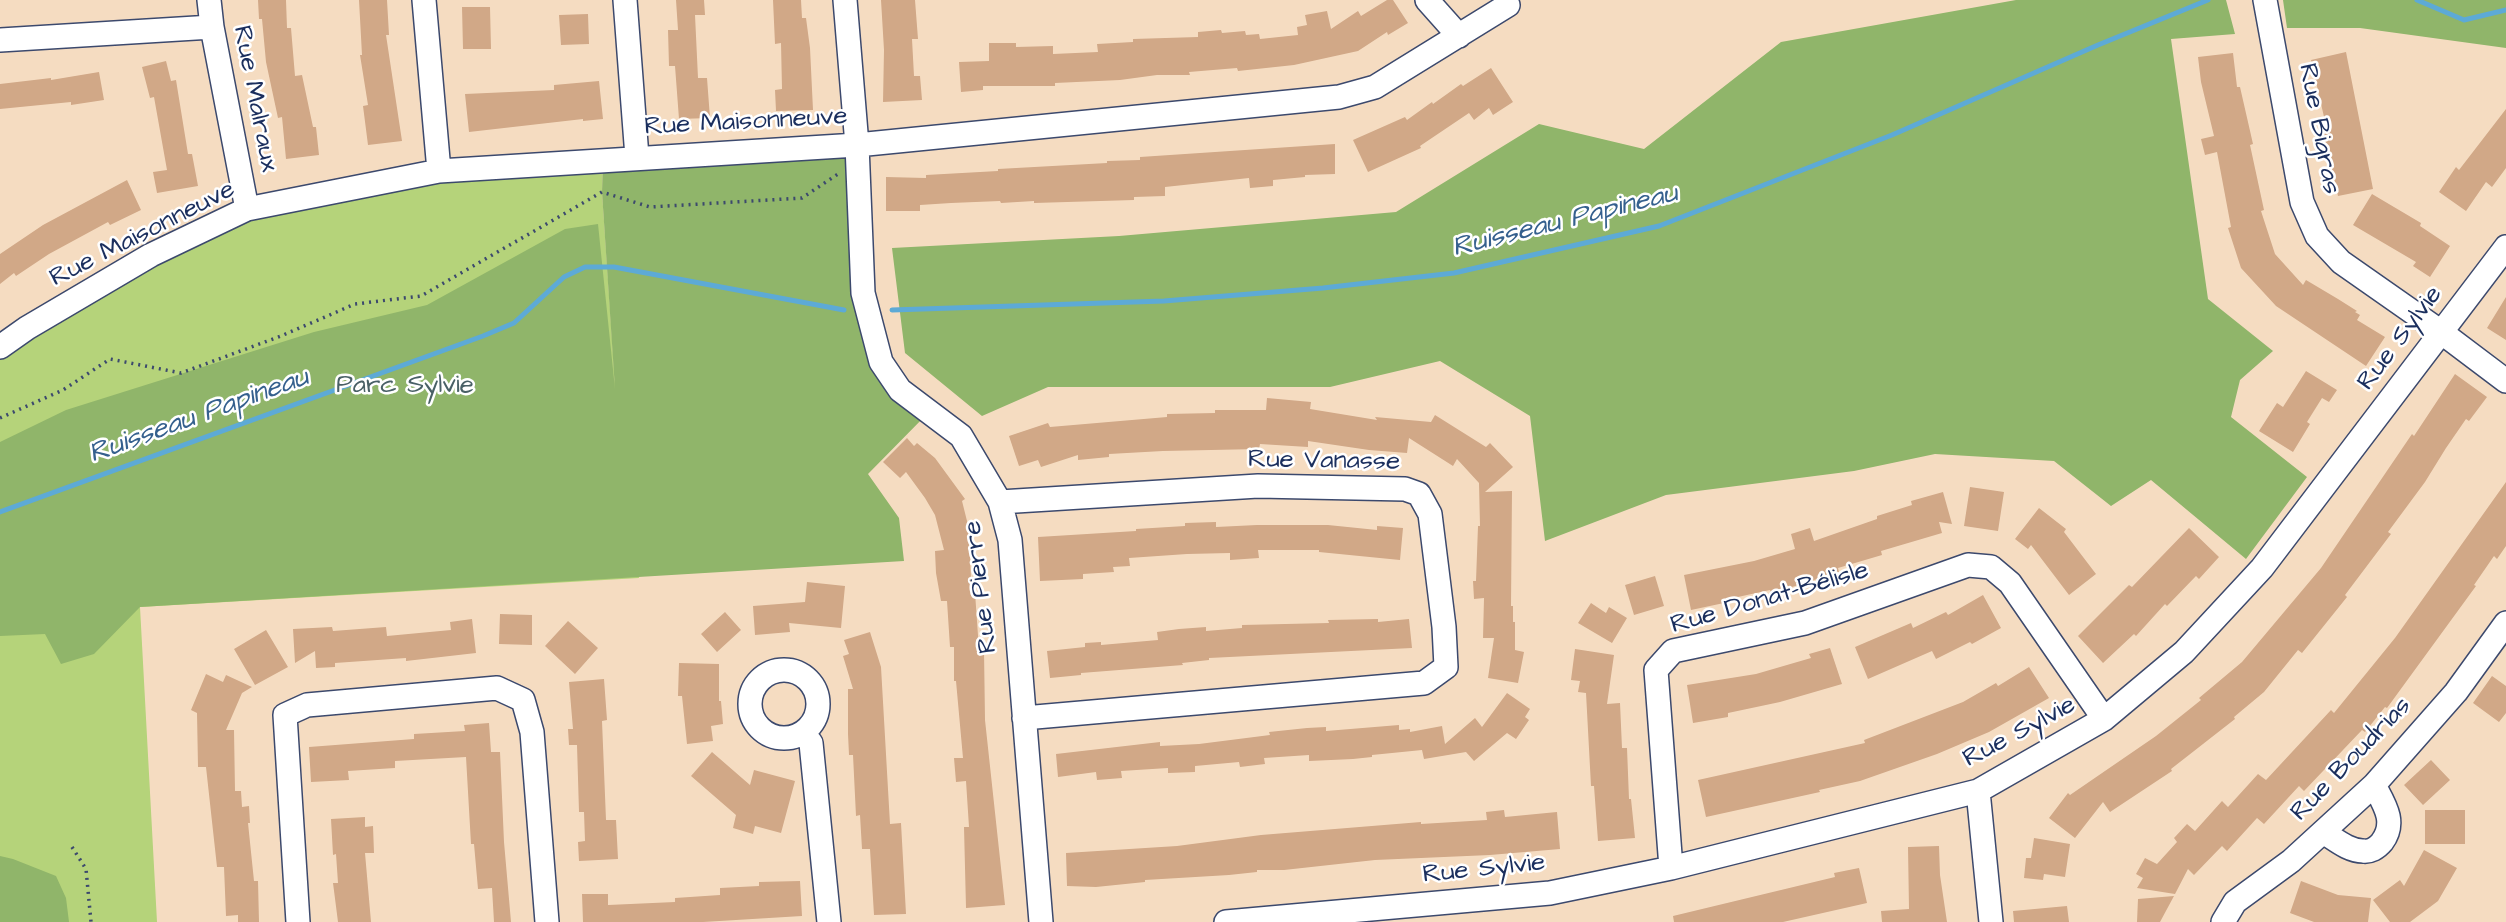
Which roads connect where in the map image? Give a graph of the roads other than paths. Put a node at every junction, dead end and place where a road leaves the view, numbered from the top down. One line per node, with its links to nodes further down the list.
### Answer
1 (209, 0): 8 (street, Rue Malraux)
2 (424, 0): 13 (street)
3 (625, 0): 12 (street)
4 (845, 0): 11 (street, Rue Pierre)
5 (1427, 0): 9 (street)
6 (1508, 5): 9 (street, Rue Maisonneuve)
7 (2266, 10): 16 (street, Rue Bigras)
8 (212, 27): 10 (street); 14 (street, Rue Malraux)
9 (1459, 36): 11 (street, Rue Maisonneuve)
10 (0, 40)
11 (857, 153): 12 (street, Rue Maisonneuve); 19 (street, Rue Pierre)
12 (637, 158): 13 (street, Rue Maisonneuve)
13 (439, 171): 14 (street, Rue Maisonneuve)
14 (247, 209): 17 (street, Rue Maisonneuve)
15 (2506, 247): 16 (street, Rue Sylvie)
16 (2441, 332): 18 (street); 22 (street, Rue Sylvie)
17 (0, 346)
18 (2506, 381)
19 (1000, 502): 21 (street, Rue Pierre); 21 (street, Rue Vanasse)
20 (2505, 626): 24 (street, Rue Boudrias)
21 (1024, 719): 31 (street, Rue Pierre)
22 (2105, 719): 25 (street, Rue Sylvie); 27 (street, Rue Donat-Bélisle)
23 (803, 733): 30 (street)
24 (2374, 785): 26 (street, Rue Boudrias); 26 (street)
25 (1978, 791): 27 (street, Rue Sylvie); 33 (street)
26 (2323, 832): 34 (street, Rue Boudrias)
27 (1671, 868): 32 (street, Rue Sylvie)
28 (298, 922): 29 (street)
29 (547, 922)
30 (830, 922)
31 (1041, 922)
32 (1226, 922)
33 (1991, 922)
34 (2223, 922)

